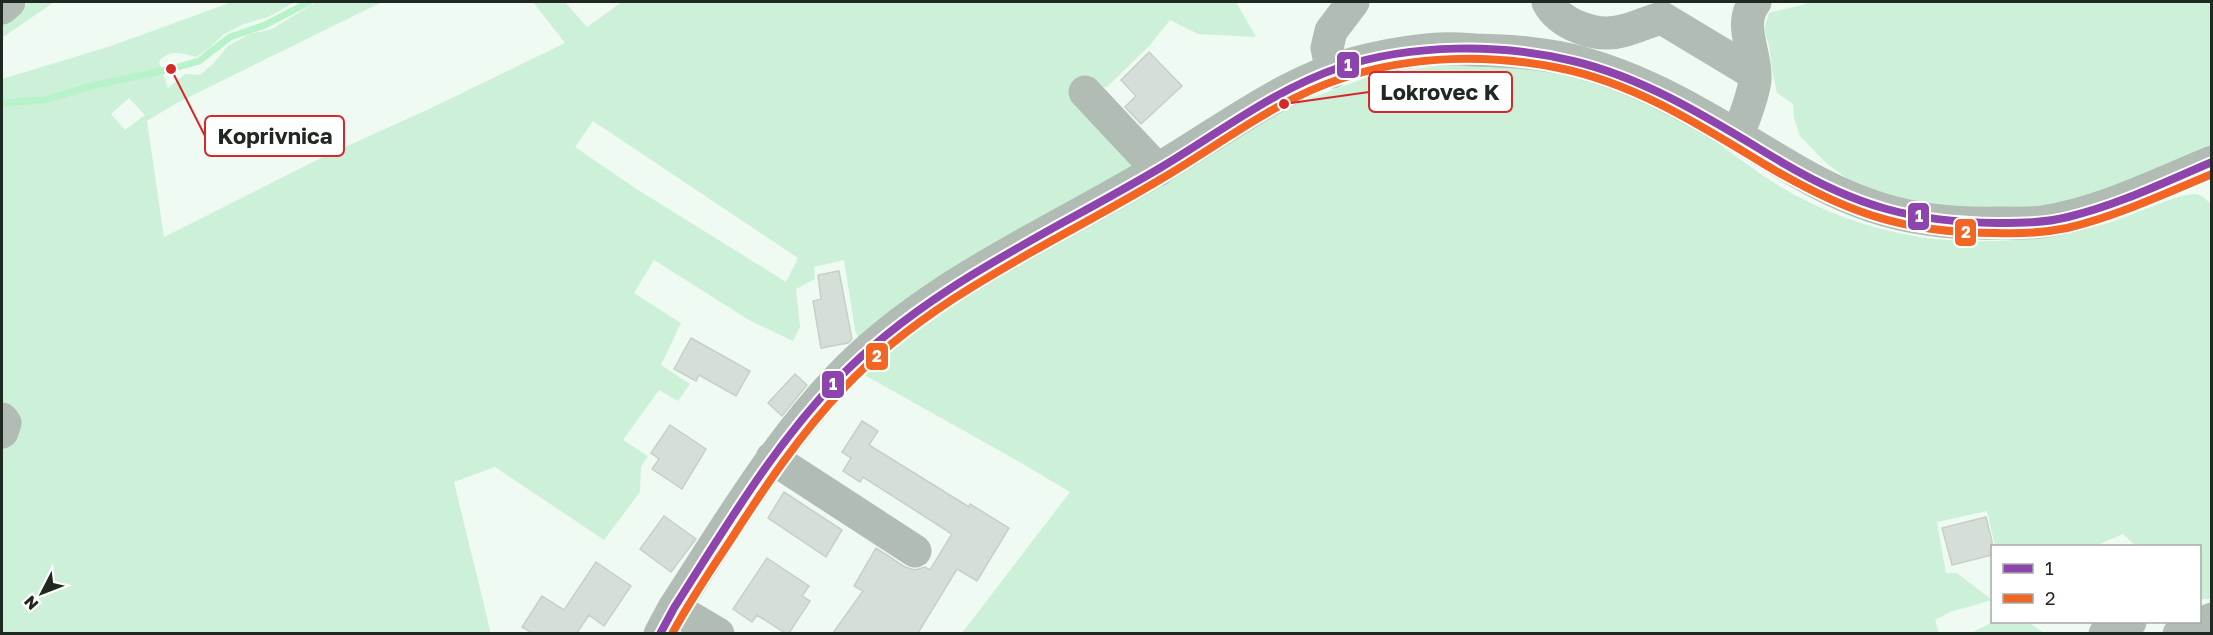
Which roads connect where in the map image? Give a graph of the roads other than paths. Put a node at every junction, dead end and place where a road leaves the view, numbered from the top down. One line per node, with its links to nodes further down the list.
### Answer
1 (9, 2): 5 (street)
2 (1353, 2): 6 (street)
3 (1548, 2): 7 (street)
4 (1755, 2): 7 (street)
5 (2, 8)
6 (1332, 72): 9 (street); 11 (street)
7 (1755, 74): 9 (street)
8 (1085, 92): 11 (street)
9 (1738, 135): 10 (street)
10 (2211, 163)
11 (1158, 170): 14 (street)
12 (2, 420): 13 (street)
13 (2, 432)
14 (772, 458): 15 (street); 16 (street)
15 (915, 551)
16 (667, 620): 19 (street)
17 (2211, 620): 21 (street)
18 (2126, 623): 20 (street)
19 (718, 633)
20 (2105, 633)
21 (2179, 633)

